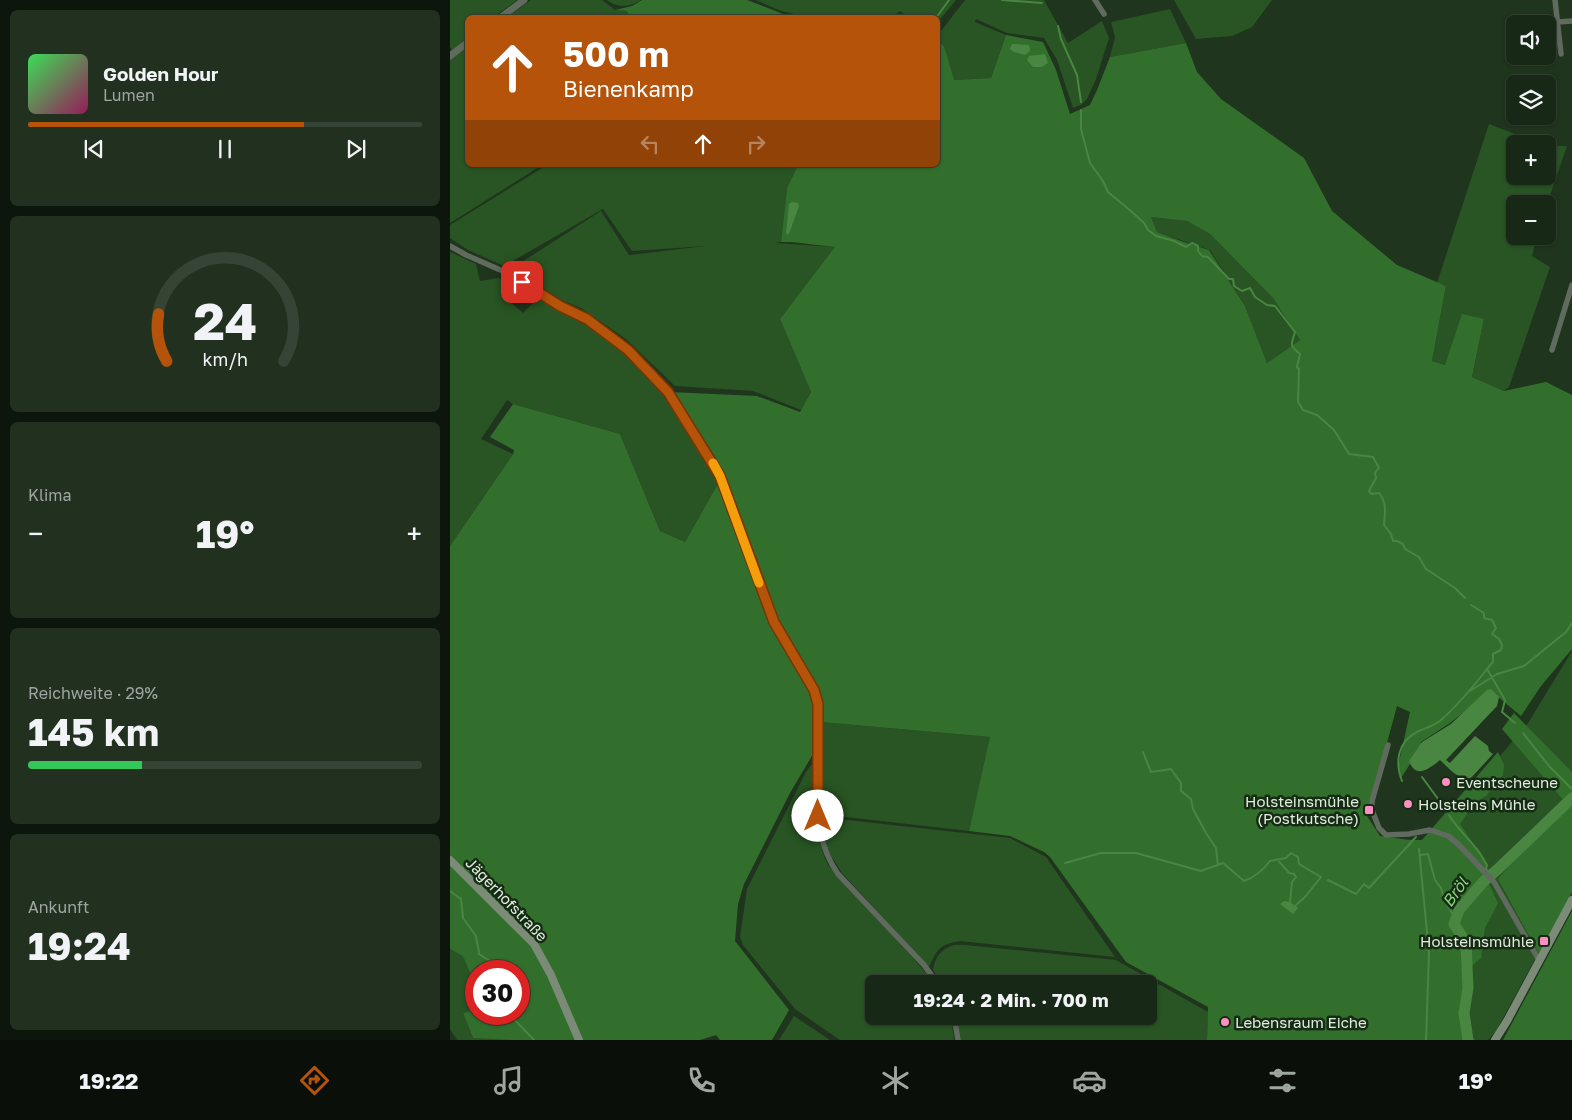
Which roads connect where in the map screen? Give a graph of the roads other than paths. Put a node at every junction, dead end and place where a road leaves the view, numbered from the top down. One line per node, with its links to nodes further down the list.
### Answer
1 (524, 0): 5 (street)
2 (1094, 0): 4 (street)
3 (1555, 0): 7 (street)
4 (1104, 14)
5 (504, 15)
6 (1572, 21): 7 (street)
7 (1558, 22): 9 (street)
8 (465, 44): 10 (street)
9 (1561, 54)
10 (450, 56)
11 (450, 246): 18 (street)
12 (1572, 286): 13 (street)
13 (1552, 350)
14 (1388, 745): 17 (street)
15 (450, 860): 20 (main road, Jägerhofstraße)
16 (1572, 900): 17 (main road)
17 (1540, 962): 22 (main road)
18 (931, 975)
19 (956, 1025): 21 (street)
20 (579, 1040)
21 (958, 1040)
22 (1495, 1040)

